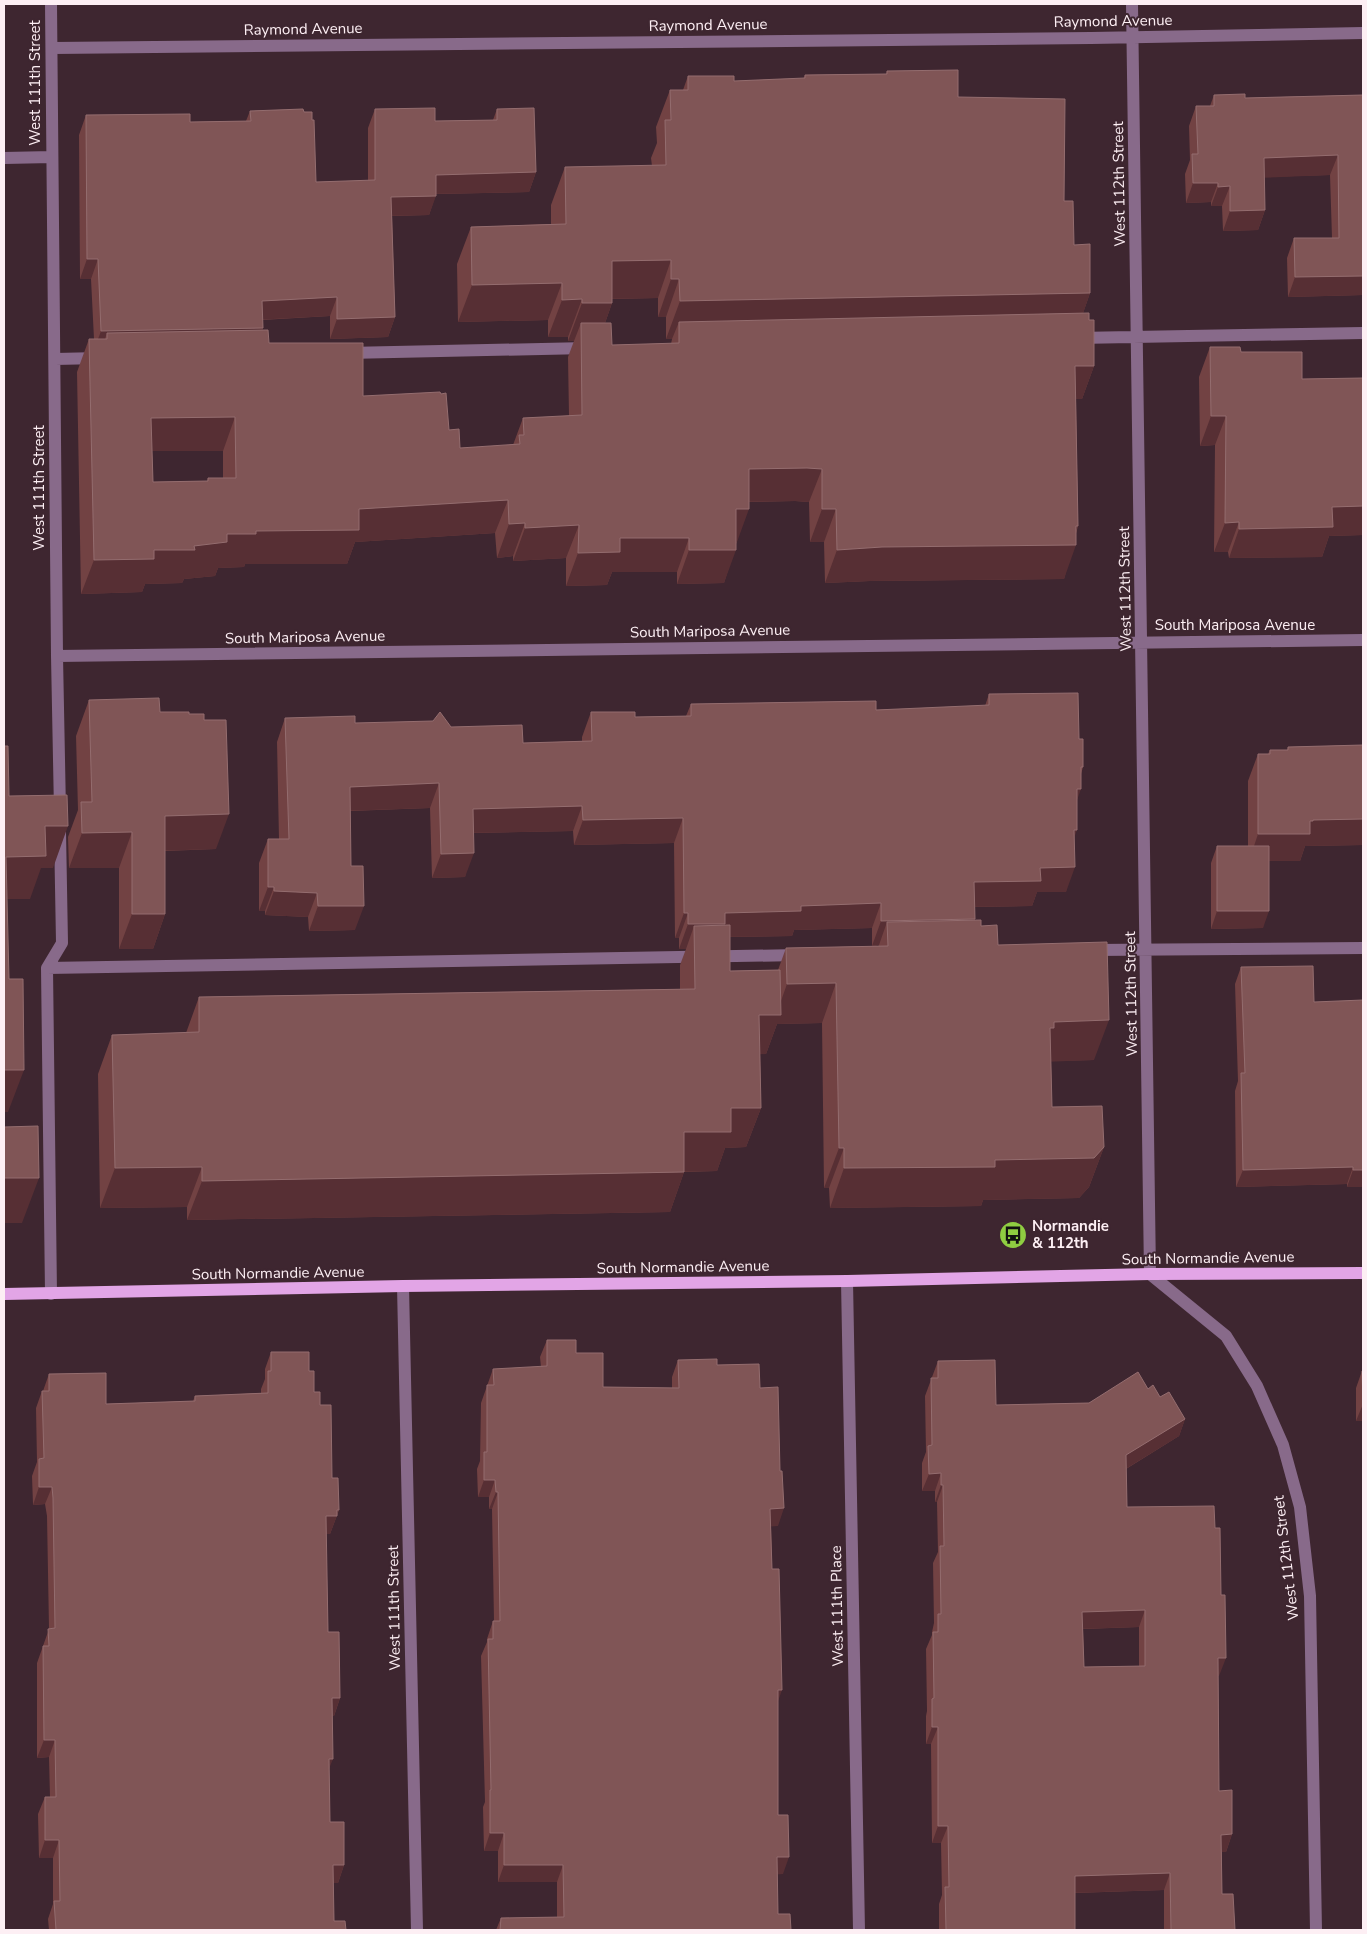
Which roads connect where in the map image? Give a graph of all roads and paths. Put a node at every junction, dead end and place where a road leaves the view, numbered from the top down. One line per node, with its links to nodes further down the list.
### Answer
1 (51, 4): 5 (street, West 111th Street)
2 (1132, 4): 4 (street, West 112th Street)
3 (1363, 33): 4 (street, Raymond Avenue)
4 (1132, 37): 5 (street, Raymond Avenue); 9 (street, West 112th Street)
5 (53, 48): 6 (street, West 111th Street)
6 (52, 157): 7 (street); 14 (street, West 111th Street)
7 (4, 158)
8 (1363, 333): 9 (street)
9 (1138, 337): 10 (street); 16 (street, West 112th Street)
10 (1068, 338)
11 (601, 348): 12 (street)
12 (333, 353)
13 (114, 358): 14 (street)
14 (55, 359): 17 (street, West 111th Street)
15 (1363, 640): 16 (street, South Mariposa Avenue)
16 (1142, 642): 17 (street, South Mariposa Avenue); 18 (street, West 112th Street)
17 (57, 656): 22 (street, West 111th Street)
18 (1146, 948): 19 (street); 20 (street); 24 (street, West 112th Street)
19 (1363, 948)
20 (1076, 950)
21 (807, 955): 22 (street)
22 (47, 968): 28 (street)
23 (1363, 1273): 24 (main road, South Normandie Avenue)
24 (1150, 1274): 25 (main road, South Normandie Avenue); 31 (street, West 112th Street)
25 (847, 1281): 26 (main road, South Normandie Avenue); 30 (street, West 111th Place)
26 (403, 1286): 28 (main road, South Normandie Avenue); 29 (street, West 111th Street)
27 (4, 1294): 28 (main road, South Normandie Avenue)
28 (51, 1294)
29 (417, 1930)
30 (859, 1930)
31 (1316, 1930)

